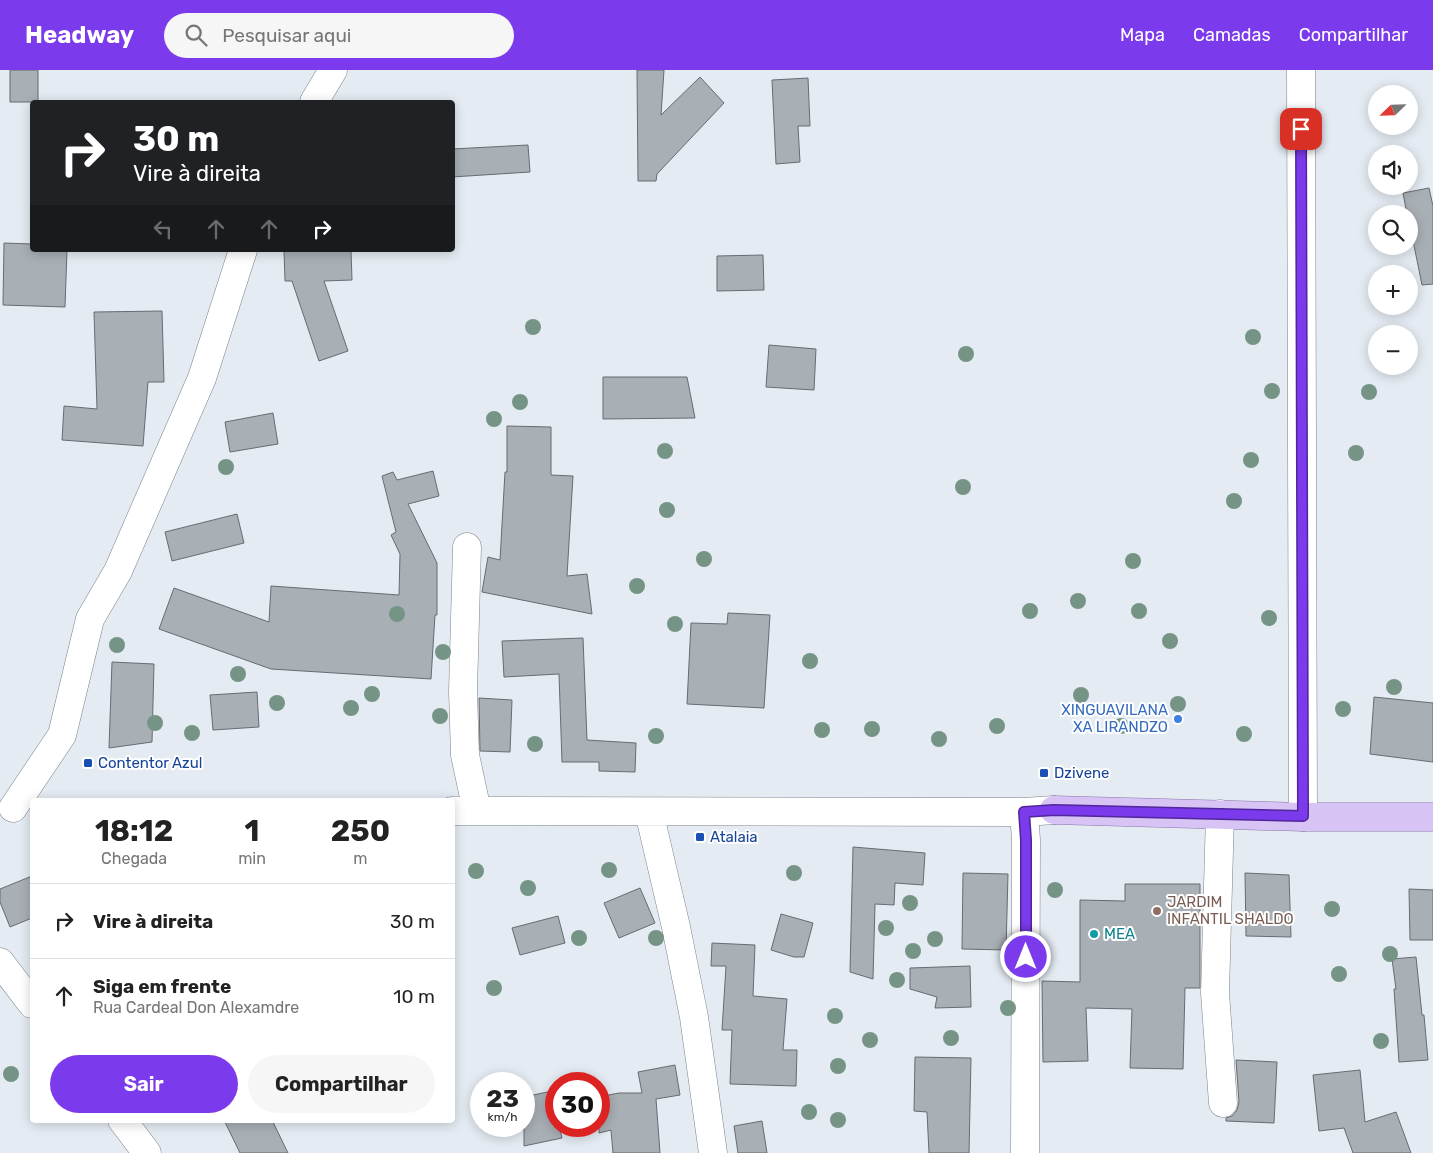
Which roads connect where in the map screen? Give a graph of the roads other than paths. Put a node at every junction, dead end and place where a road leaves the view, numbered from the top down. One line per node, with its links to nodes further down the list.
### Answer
1 (332, 70): 3 (street)
2 (1301, 70): 12 (street)
3 (315, 100)
4 (242, 252): 6 (street)
5 (467, 547): 8 (street)
6 (15, 808)
7 (1054, 810): 10 (street); 11 (main road)
8 (465, 811): 9 (street)
9 (650, 812): 10 (street); 19 (street)
10 (1024, 812): 20 (street)
11 (1220, 814): 12 (main road); 16 (street)
12 (1303, 816): 13 (main road)
13 (1433, 817)
14 (0, 962): 15 (street)
15 (30, 1001)
16 (1223, 1103)
17 (124, 1123): 18 (street)
18 (147, 1153)
19 (714, 1153)
20 (1024, 1153)

